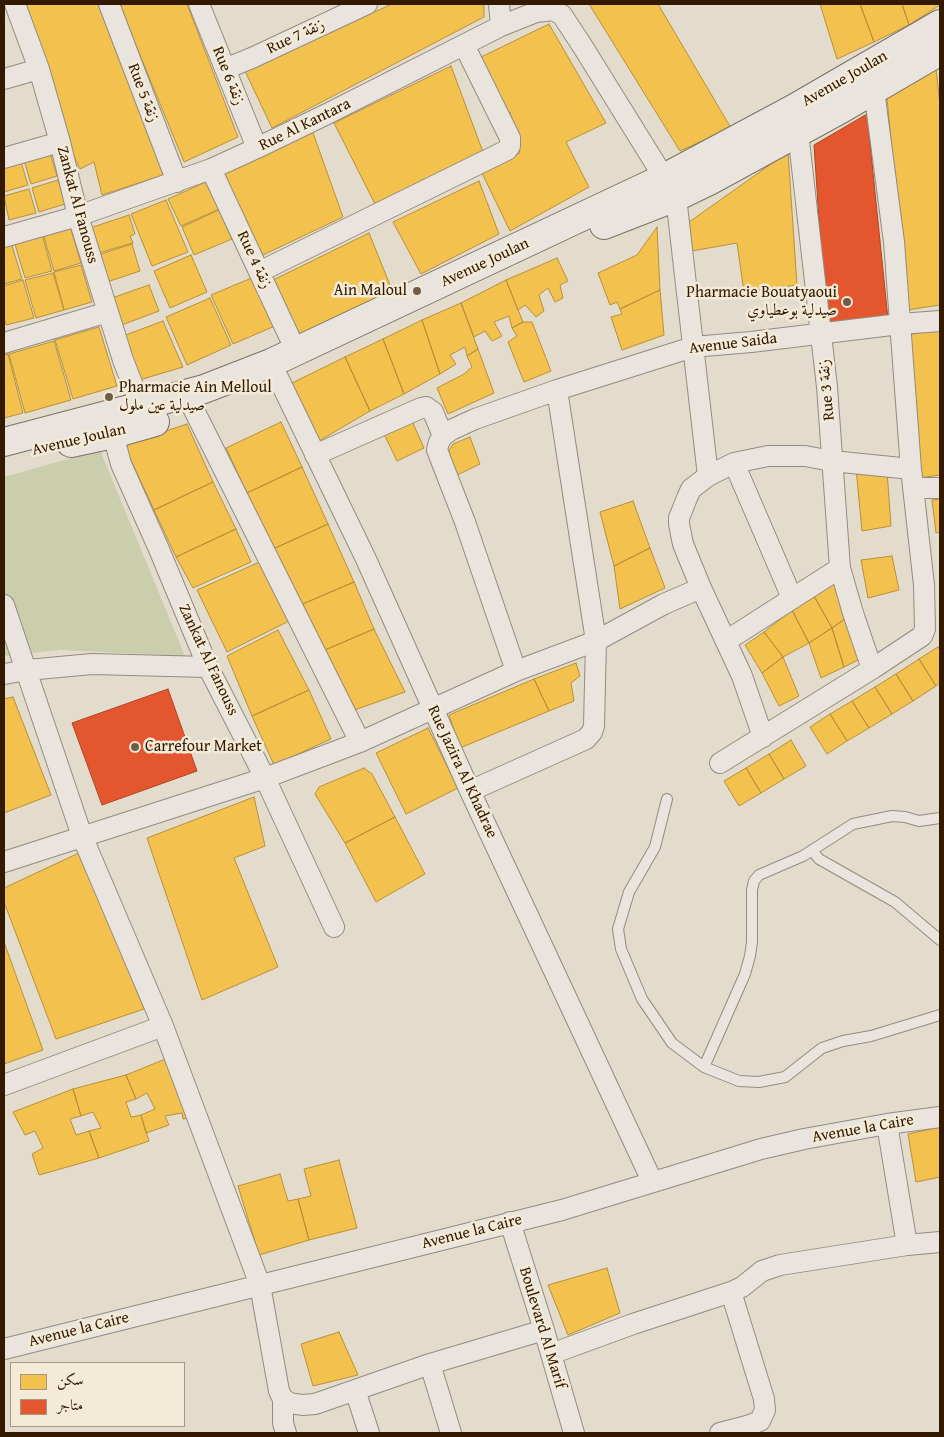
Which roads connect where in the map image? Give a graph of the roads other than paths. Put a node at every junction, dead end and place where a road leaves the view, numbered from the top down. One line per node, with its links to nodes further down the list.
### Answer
1 (15, 4): 10 (street, Zankat Al Fanouss)
2 (109, 4): 19 (street, Rue 5 زنقة)
3 (199, 4): 11 (street, Rue 6 زنقة)
4 (367, 4): 11 (street, Rue 7 زنقة)
5 (499, 4): 7 (street)
6 (940, 24): 14 (street, Avenue Joulan)
7 (500, 26): 8 (street, Rue Al Kantara); 20 (street, Rue Al Kantara)
8 (464, 45): 16 (street, Rue Al Kantara); 23 (street)
9 (940, 51): 13 (street, Avenue Joulan)
10 (39, 69): 12 (street); 15 (street, Zankat Al Fanouss)
11 (225, 69): 16 (street, Rue 6 زنقة)
12 (4, 79)
13 (874, 90): 14 (street, Avenue Joulan); 26 (street)
14 (796, 120): 20 (street, Avenue Joulan); 27 (street, Rue 3 زنقة)
15 (60, 142): 17 (street); 21 (street, Zankat Al Fanouss)
16 (257, 148): 18 (street, Rue Al Kantara)
17 (4, 158)
18 (211, 169): 19 (street, Rue Al Kantara); 23 (street, Rue 4 زنقة)
19 (177, 182): 21 (street, Rue Al Kantara)
20 (670, 187): 29 (street); 30 (street, Avenue Joulan); 31 (street, Avenue Joulan)
21 (78, 216): 22 (street, Rue Al Kantara); 24 (street, Zankat Al Fanouss)
22 (4, 237)
23 (259, 272): 30 (street, Rue 4 زنقة)
24 (108, 312): 28 (street); 34 (street, Zankat Al Fanouss)
25 (940, 321): 26 (street, Avenue Saida)
26 (900, 324): 27 (street, Avenue Saida); 43 (street)
27 (822, 333): 29 (street, Avenue Saida); 40 (street, Rue 3 زنقة)
28 (4, 343)
29 (693, 347): 32 (street, Avenue Saida); 42 (street)
30 (296, 352): 31 (street, Avenue Joulan)
31 (275, 371): 33 (street, Avenue Joulan); 38 (street, Rue Jazira Al Khadrae)
32 (557, 390): 36 (street, Avenue Saida); 49 (street)
33 (190, 402): 34 (street, Avenue Joulan); 35 (street, Avenue Joulan); 58 (street)
34 (141, 406): 35 (street, Avenue Joulan)
35 (110, 424): 37 (street, Avenue Joulan); 39 (street, Avenue Joulan); 51 (street, Zankat Al Fanouss)
36 (443, 436): 38 (street); 54 (street)
37 (4, 442)
38 (315, 455): 56 (street, Rue Jazira Al Khadrae)
39 (4, 459)
40 (832, 461): 41 (street); 43 (street); 45 (street, Rue 3 زنقة)
41 (734, 463): 42 (street); 47 (street)
42 (708, 476): 46 (street)
43 (913, 478): 44 (street); 52 (street)
44 (940, 488)
45 (840, 568): 47 (street); 52 (street, Rue 3 زنقة)
46 (701, 588): 49 (street); 50 (street)
47 (792, 598): 50 (street)
48 (4, 605): 53 (street)
49 (596, 641): 54 (street); 61 (street)
50 (726, 641): 57 (street)
51 (208, 667): 53 (street); 60 (street, Zankat Al Fanouss)
52 (872, 669): 57 (street)
53 (27, 670): 55 (street); 64 (street)
54 (516, 671): 56 (street)
55 (4, 674)
56 (432, 708): 58 (street); 61 (street, Rue Jazira Al Khadrae)
57 (763, 737): 59 (street)
58 (360, 742): 60 (street)
59 (720, 763)
60 (265, 778): 64 (street); 67 (street, Zankat Al Fanouss)
61 (470, 791): 75 (street, Rue Jazira Al Khadrae)
62 (666, 799): 71 (lane)
63 (940, 818): 65 (lane)
64 (82, 836): 66 (street); 70 (street)
65 (812, 850): 68 (lane); 71 (lane)
66 (4, 862)
67 (334, 927)
68 (940, 940)
69 (940, 1015): 71 (lane)
70 (163, 1026): 72 (street); 79 (street)
71 (704, 1067)
72 (4, 1085)
73 (940, 1116): 74 (street, Avenue la Caire)
74 (887, 1124): 75 (street, Avenue la Caire); 78 (street)
75 (652, 1182): 76 (street, Avenue la Caire)
76 (510, 1222): 79 (street, Avenue la Caire); 81 (street, Boulevard Al Marif)
77 (940, 1242): 78 (street)
78 (906, 1245): 80 (street)
79 (260, 1285): 82 (street, Avenue la Caire); 86 (street)
80 (732, 1292): 83 (street); 91 (street)
81 (544, 1330): 83 (street, Boulevard Al Marif); 84 (street)
82 (4, 1349)
83 (551, 1354): 90 (street, Boulevard Al Marif)
84 (430, 1364): 85 (street); 89 (street)
85 (355, 1390): 86 (street); 88 (street)
86 (283, 1399): 87 (street)
87 (286, 1433)
88 (369, 1433)
89 (451, 1433)
90 (574, 1433)
91 (720, 1433)

